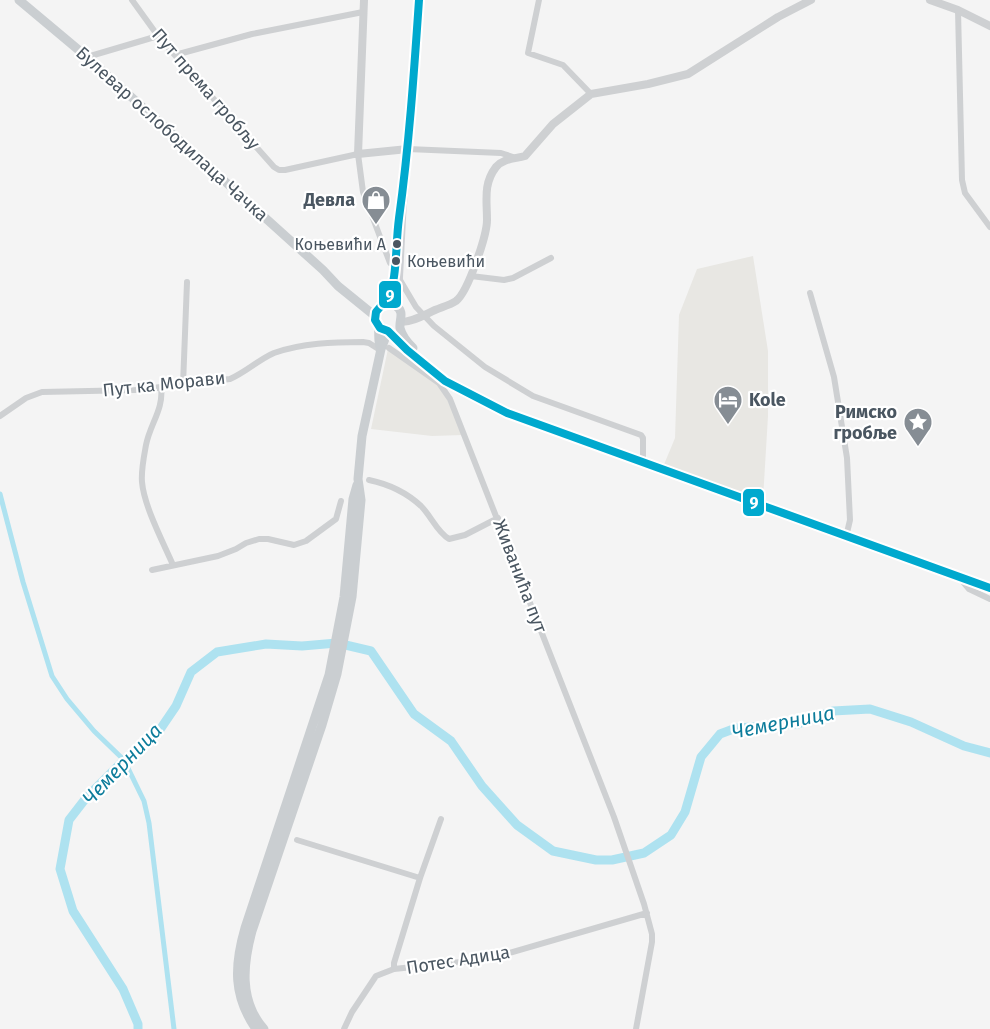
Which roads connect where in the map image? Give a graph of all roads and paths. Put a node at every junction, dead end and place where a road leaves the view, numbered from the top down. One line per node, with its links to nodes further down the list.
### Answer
1 (19, 0): 13 (main road, Булевар ослободилаца Чачка)
2 (132, 0): 11 (street, Пут према гробљу)
3 (364, 0): 9 (street)
4 (419, 0): 15 (main road)
5 (539, 0): 14 (street)
6 (811, 0): 14 (street)
7 (930, 0): 8 (street)
8 (958, 10): 10 (street); 18 (street)
9 (363, 12): 12 (street); 16 (street)
10 (990, 26)
11 (158, 36): 12 (street, Пут према гробљу); 13 (street)
12 (175, 56): 16 (street, Пут према гробљу)
13 (87, 57): 21 (main road, Булевар ослободилаца Чачка)
14 (591, 94): 17 (street)
15 (408, 149): 16 (street); 17 (street); 22 (main road)
16 (358, 154): 20 (street)
17 (513, 157): 23 (street)
18 (990, 227)
19 (551, 258): 23 (street)
20 (390, 263)
21 (323, 270): 26 (main road, Булевар ослободилаца Чачка); 27 (main road, Булевар ослободилаца Чачка)
22 (396, 276): 26 (main road); 28 (street)
23 (471, 276): 28 (street)
24 (187, 282): 34 (street)
25 (810, 293): 41 (street)
26 (394, 313): 27 (main road); 28 (street); 29 (main road); 33 (main road)
27 (375, 316): 29 (main road)
28 (424, 316): 37 (street)
29 (385, 329): 31 (main road); 32 (main road)
30 (363, 342): 32 (street, Живанића пут); 34 (street, Пут ка Морави)
31 (402, 345): 32 (main road); 33 (main road)
32 (383, 348): 33 (street, Живанића пут); 47 (main road)
33 (445, 382): 37 (main road); 40 (street, Живанића пут)
34 (183, 385): 35 (street, Пут ка Морави)
35 (161, 387): 36 (street, Пут ка Морави); 42 (street)
36 (0, 416)
37 (643, 464): 41 (main road)
38 (369, 480): 40 (street)
39 (341, 501): 42 (street)
40 (498, 518): 51 (street, Живанића пут)
41 (846, 537): 44 (main road)
42 (173, 565): 43 (street)
43 (152, 570)
44 (958, 577): 45 (main road); 46 (street)
45 (990, 588)
46 (990, 599)
47 (333, 674): 54 (main road); 55 (main road)
48 (441, 819): 50 (street, Потес Адица)
49 (297, 840): 50 (street)
50 (420, 878): 52 (street, Потес Адица)
51 (647, 914): 52 (street, Потес Адица); 56 (street)
52 (394, 969): 53 (street)
53 (344, 1028)
54 (256, 1029)
55 (264, 1029)
56 (636, 1029)

